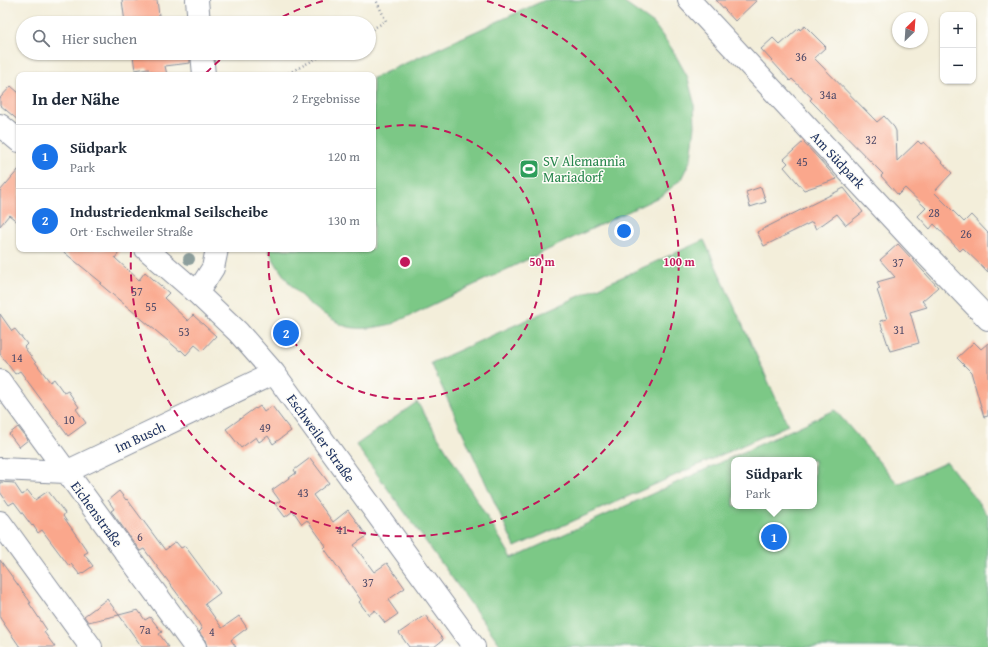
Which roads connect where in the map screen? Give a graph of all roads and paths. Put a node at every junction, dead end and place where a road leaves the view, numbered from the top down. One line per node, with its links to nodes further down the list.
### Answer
1 (197, 0): 4 (street)
2 (376, 0): 5 (path)
3 (689, 0): 15 (street, Am Südpark)
4 (198, 16)
5 (376, 27)
6 (203, 60): 8 (street)
7 (314, 60): 9 (path)
8 (204, 72)
9 (292, 72)
10 (0, 125): 11 (street)
11 (16, 138)
12 (149, 252): 14 (street, Eschweiler Straße)
13 (216, 252): 14 (street)
14 (197, 293): 16 (street, Eschweiler Straße)
15 (988, 319)
16 (274, 373): 19 (street, Im Busch); 23 (street, Eschweiler Straße)
17 (0, 381): 19 (street, Eichenstraße)
18 (0, 469): 19 (street, Im Busch)
19 (66, 472): 22 (street, Eichenstraße)
20 (0, 522): 21 (street)
21 (91, 647)
22 (194, 647)
23 (474, 647)

